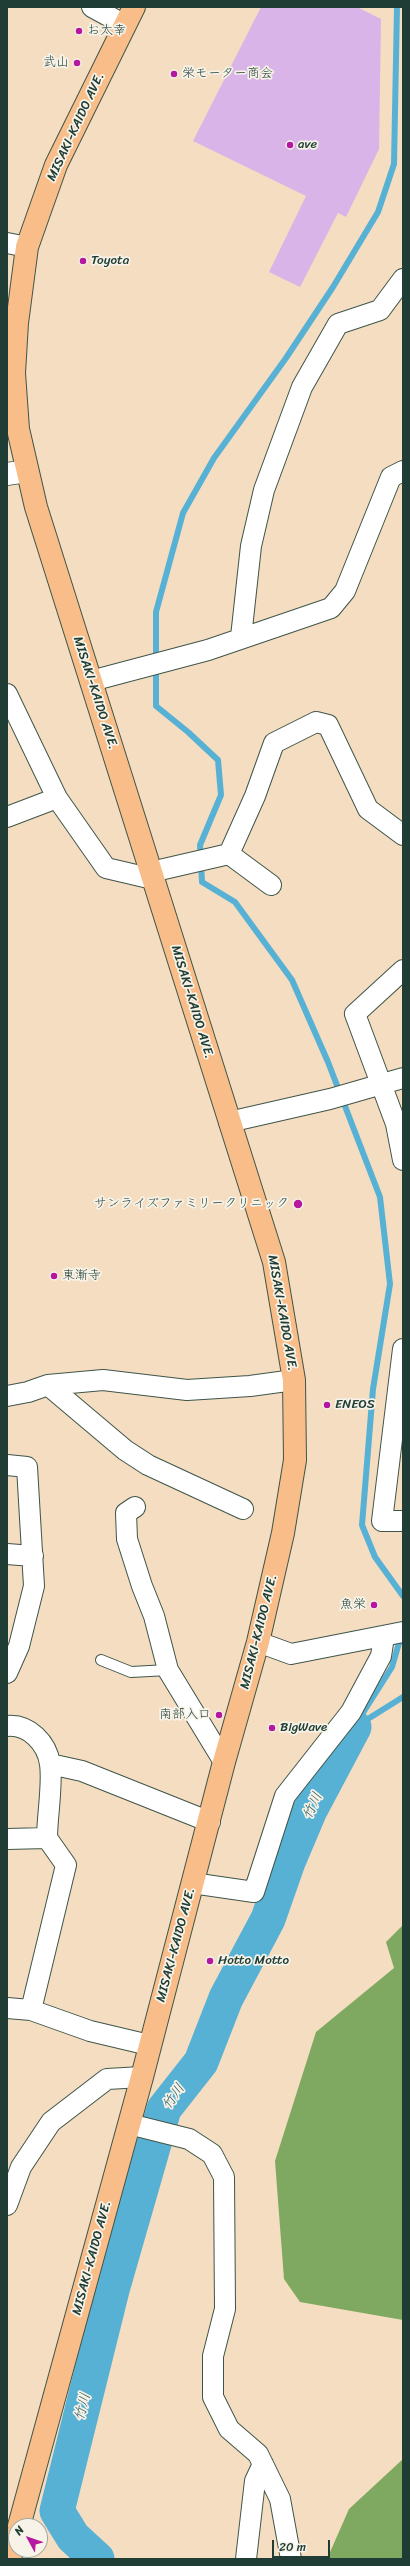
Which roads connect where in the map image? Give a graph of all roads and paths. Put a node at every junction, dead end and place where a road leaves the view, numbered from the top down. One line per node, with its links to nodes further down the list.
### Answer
1 (92, 7): 2 (street)
2 (130, 16): 3 (main road, MISAKI-KAIDO AVE.)
3 (17, 245): 6 (main road, MISAKI-KAIDO AVE.)
4 (403, 279): 7 (street)
5 (403, 471): 7 (street)
6 (17, 473): 8 (main road, MISAKI-KAIDO AVE.)
7 (241, 637): 8 (street)
8 (92, 681): 14 (main road, MISAKI-KAIDO AVE.)
9 (7, 694): 10 (street)
10 (57, 798): 11 (street); 14 (street)
11 (7, 817)
12 (403, 835): 13 (street)
13 (229, 854): 14 (street); 15 (street)
14 (152, 875): 19 (main road, MISAKI-KAIDO AVE.)
15 (271, 885)
16 (403, 970): 18 (street)
17 (403, 1078): 18 (street)
18 (382, 1086): 19 (street); 20 (street)
19 (229, 1122): 22 (main road, MISAKI-KAIDO AVE.)
20 (403, 1160)
21 (402, 1361): 28 (street)
22 (294, 1380): 23 (street); 32 (main road, MISAKI-KAIDO AVE.)
23 (48, 1385): 24 (street); 27 (street)
24 (7, 1396)
25 (7, 1466): 30 (street)
26 (135, 1507): 35 (street)
27 (243, 1509)
28 (403, 1521)
29 (7, 1554): 30 (street)
30 (33, 1556): 33 (street)
31 (394, 1634): 32 (street); 43 (street)
32 (258, 1642): 38 (main road, MISAKI-KAIDO AVE.)
33 (13, 1644): 36 (street)
34 (101, 1660): 35 (lane)
35 (168, 1670): 38 (street)
36 (7, 1673)
37 (7, 1726): 39 (street)
38 (224, 1762): 40 (main road, MISAKI-KAIDO AVE.)
39 (50, 1764): 40 (street); 41 (street)
40 (210, 1822): 43 (main road, MISAKI-KAIDO AVE.)
41 (47, 1838): 42 (street); 45 (street)
42 (7, 1840)
43 (192, 1883): 46 (main road, MISAKI-KAIDO AVE.)
44 (7, 2008): 45 (street)
45 (31, 2010): 46 (street)
46 (149, 2045): 47 (main road, MISAKI-KAIDO AVE.)
47 (142, 2077): 48 (main road, MISAKI-KAIDO AVE.); 49 (street)
48 (129, 2124): 50 (street); 51 (main road, MISAKI-KAIDO AVE.)
49 (7, 2205)
50 (263, 2464): 52 (street); 53 (street)
51 (21, 2518)
52 (246, 2559)
53 (291, 2559)

